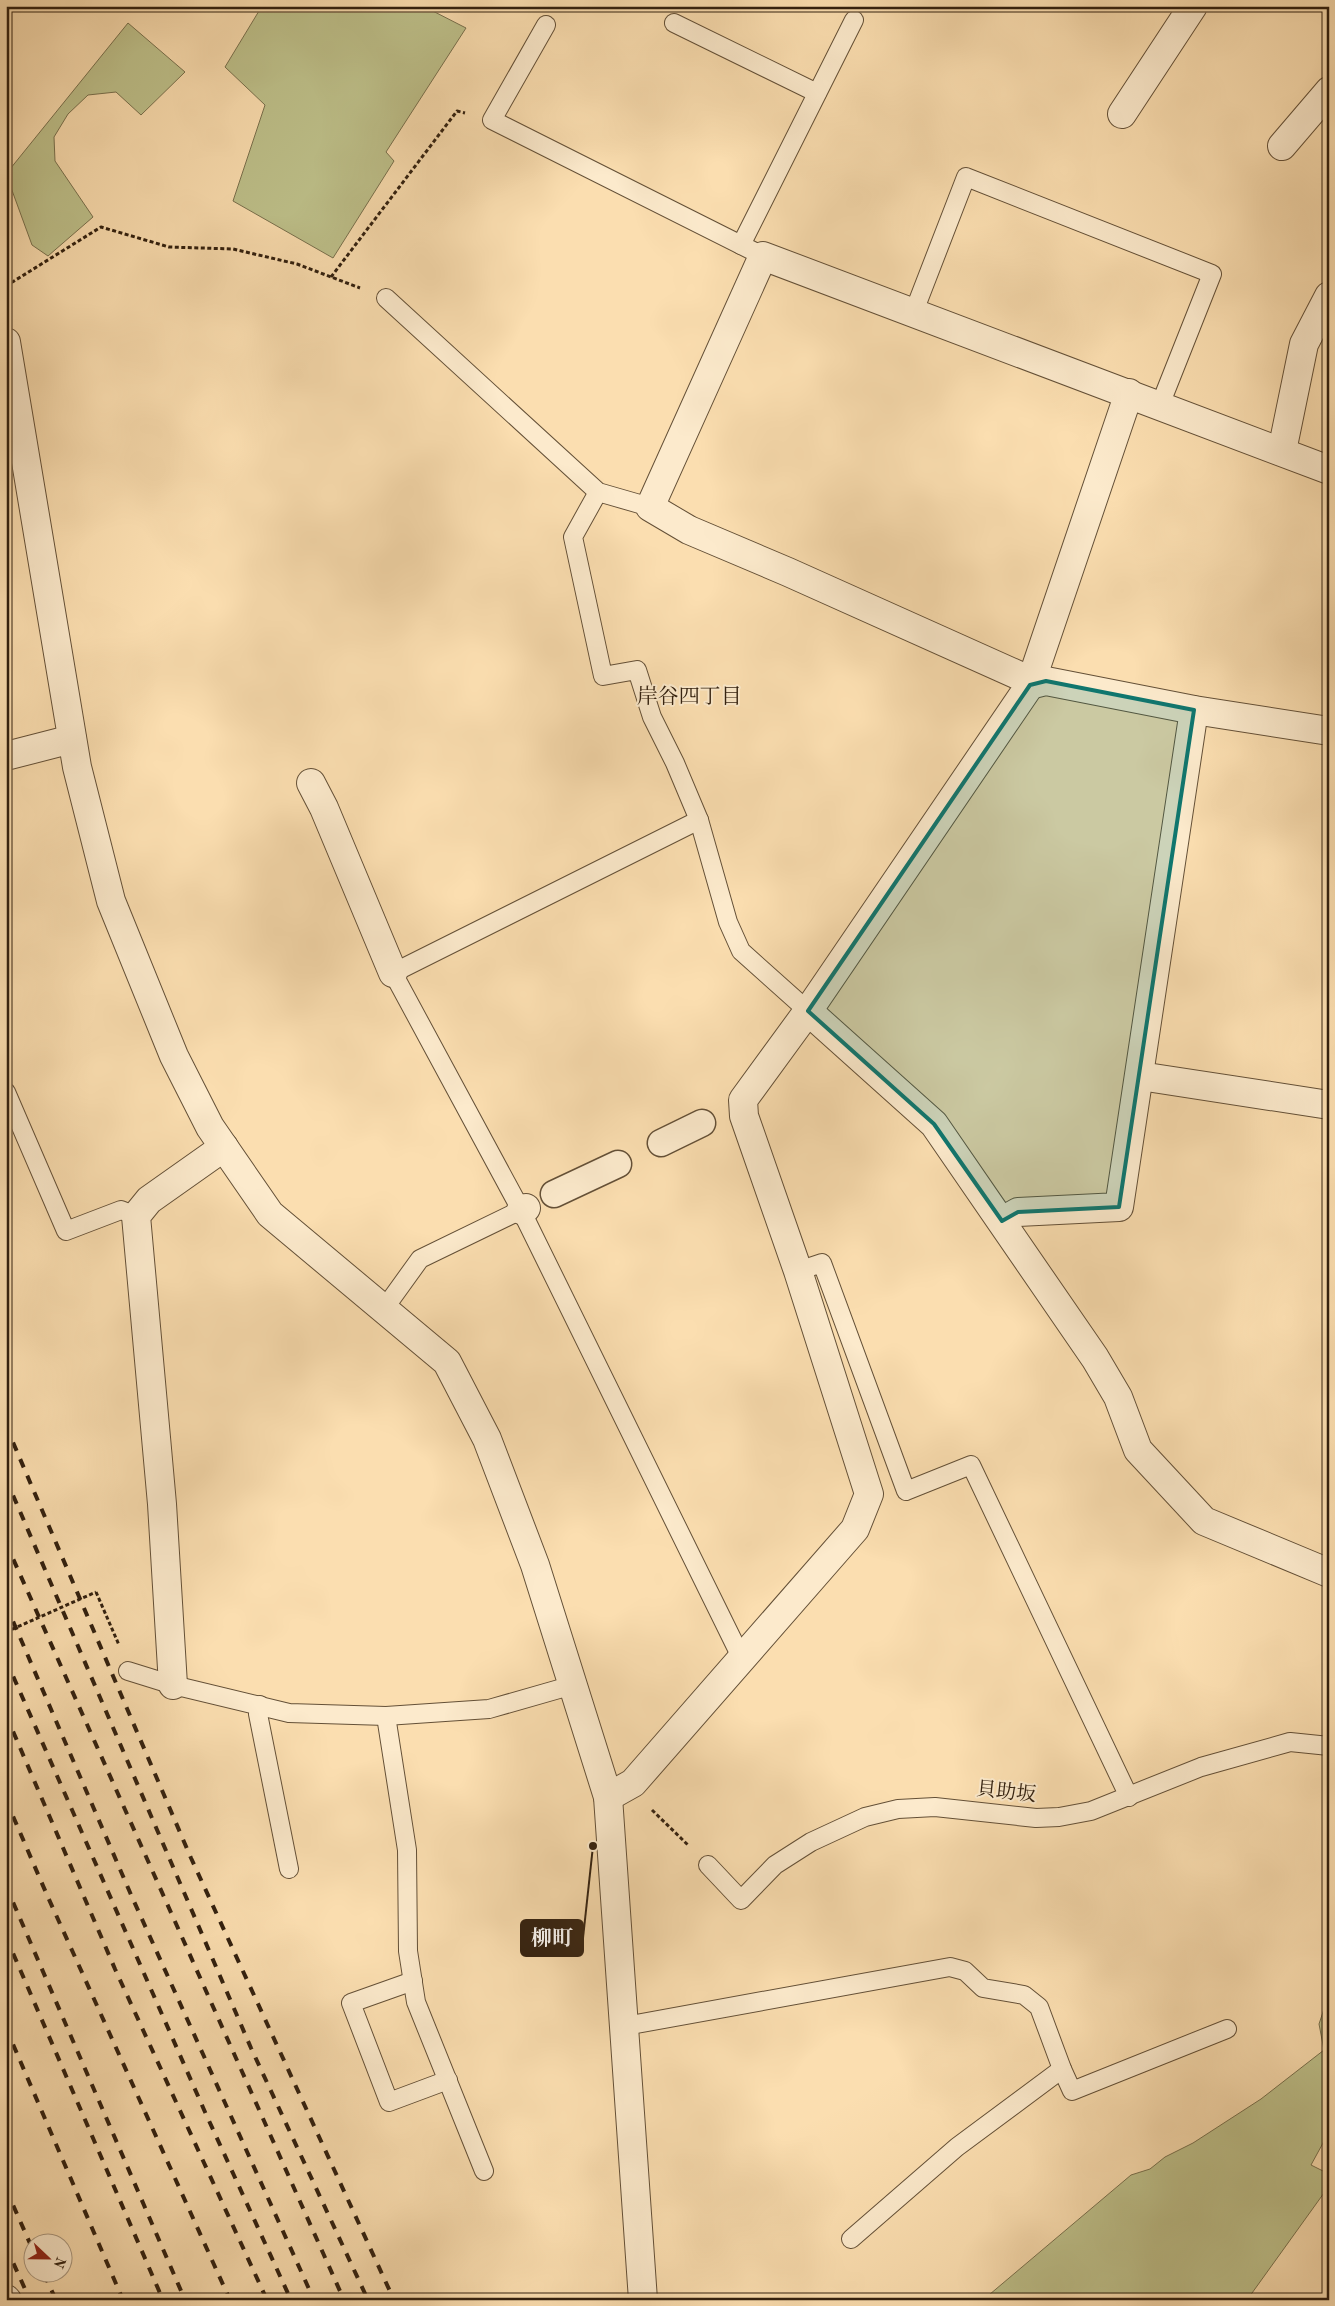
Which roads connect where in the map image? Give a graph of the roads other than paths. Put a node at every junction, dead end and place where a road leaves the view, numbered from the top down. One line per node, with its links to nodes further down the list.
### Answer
1 (1193, 6): 7 (street)
2 (854, 20): 6 (lane)
3 (674, 23): 6 (lane)
4 (546, 24): 9 (lane)
5 (1329, 91): 8 (street)
6 (817, 93): 9 (lane)
7 (1122, 114)
8 (1282, 146)
9 (752, 251): 12 (street); 20 (street)
10 (1329, 296): 17 (street)
11 (386, 298): 19 (lane)
12 (913, 314): 15 (street); 16 (lane)
13 (6, 342): 14 (street)
14 (9, 382): 24 (street)
15 (1129, 393): 16 (street); 21 (street)
16 (1160, 405): 17 (street)
17 (1282, 451): 18 (street)
18 (1329, 470)
19 (598, 492): 20 (lane); 27 (lane)
20 (650, 507): 21 (street)
21 (1030, 685): 22 (street); 29 (street)
22 (1194, 710): 23 (street); 30 (street)
23 (1329, 731)
24 (72, 740): 25 (street); 35 (street)
25 (6, 756)
26 (311, 783): 28 (street)
27 (699, 820): 28 (lane); 29 (lane)
28 (393, 973): 38 (lane)
29 (808, 1011): 40 (street); 41 (street)
30 (1140, 1076): 32 (street); 40 (street)
31 (6, 1092): 39 (lane)
32 (1329, 1105)
33 (702, 1123): 34 (street)
34 (661, 1144)
35 (224, 1147): 39 (street); 42 (street)
36 (618, 1164): 37 (street)
37 (554, 1194)
38 (523, 1209): 42 (lane); 44 (lane)
39 (136, 1216): 46 (street)
40 (1002, 1221): 43 (street)
41 (798, 1271): 44 (street); 52 (lane)
42 (384, 1309): 47 (street)
43 (1329, 1573)
44 (742, 1659): 51 (street)
45 (128, 1671): 46 (lane)
46 (173, 1685): 48 (lane)
47 (573, 1685): 49 (lane); 51 (street)
48 (260, 1705): 49 (lane); 54 (lane)
49 (386, 1716): 55 (lane)
50 (1329, 1746): 52 (lane, 貝助坂)
51 (608, 1797): 56 (street)
52 (1129, 1797): 53 (lane, 貝助坂)
53 (708, 1866)
54 (289, 1869)
55 (412, 1981): 59 (lane); 59 (lane)
56 (625, 2026): 58 (lane); 62 (street)
57 (1227, 2029): 58 (lane)
58 (1062, 2070): 61 (lane)
59 (448, 2080): 60 (lane)
60 (484, 2171)
61 (851, 2239)
62 (643, 2300)

